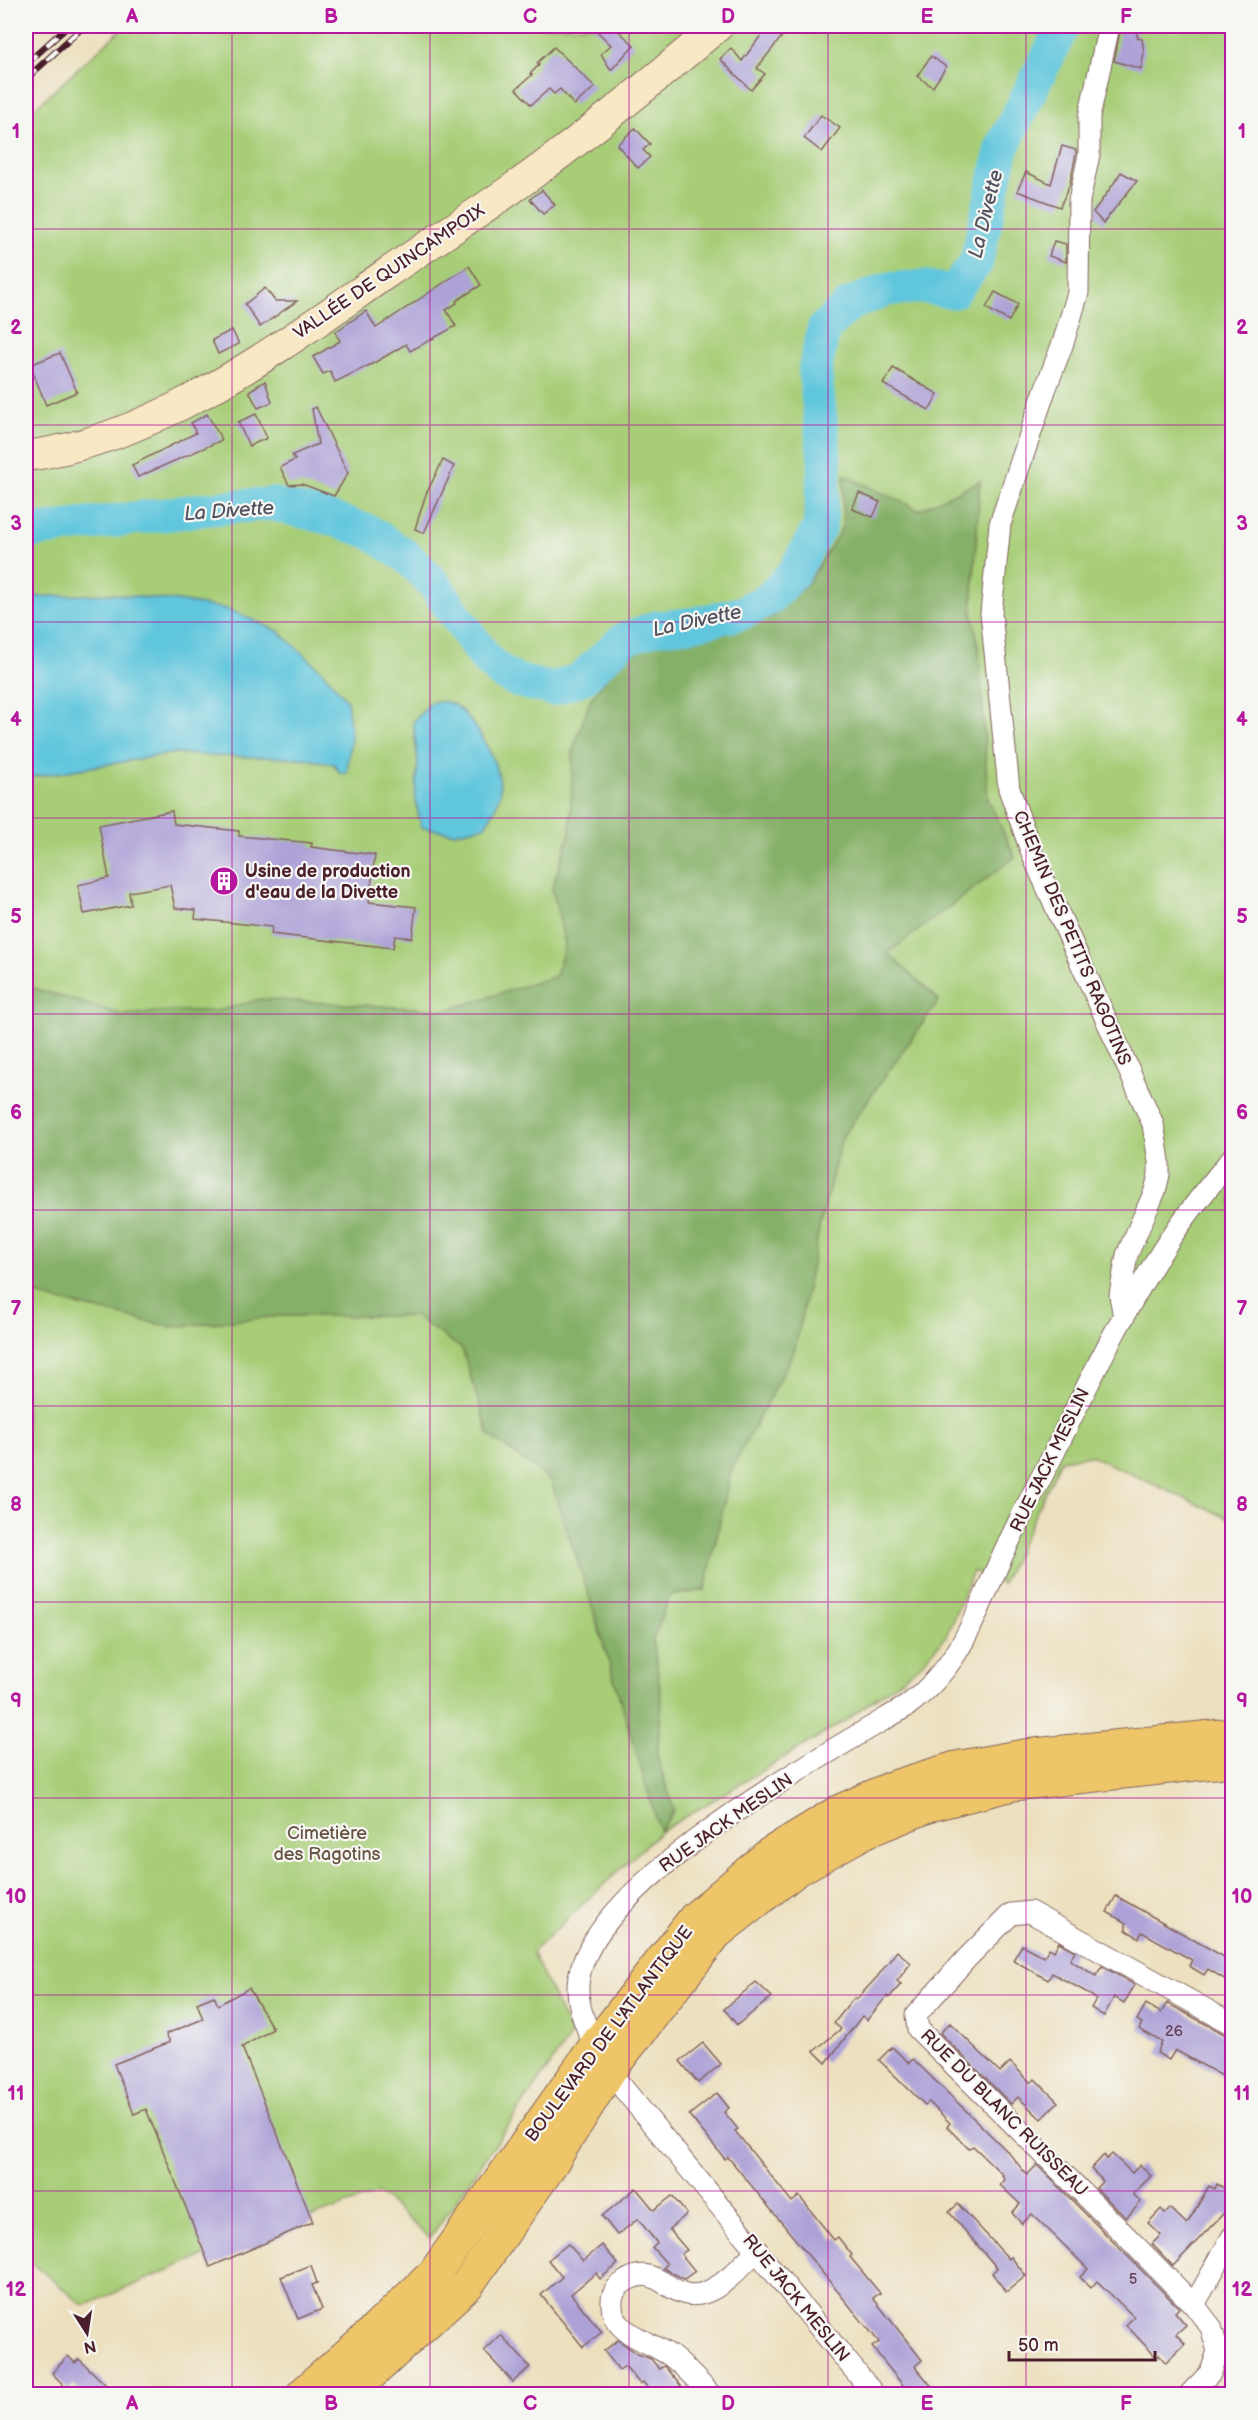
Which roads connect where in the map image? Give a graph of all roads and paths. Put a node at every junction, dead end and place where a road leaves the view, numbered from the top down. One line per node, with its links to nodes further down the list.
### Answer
1 (718, 26): 3 (main road, VALLÉE DE QUINCAMPOIX)
2 (1109, 26): 5 (street, CHEMIN DES PETITS RAGOTINS)
3 (26, 456)
4 (1233, 1158): 5 (street, RUE JACK MESLIN)
5 (1124, 1317): 9 (street, RUE JACK MESLIN)
6 (1233, 1735): 9 (main road, BOULEVARD DE L'ATLANTIQUE)
7 (1233, 1760): 9 (main road, BOULEVARD DE L'ATLANTIQUE)
8 (1233, 2024): 12 (street, RUE DU BLANC RUISSEAU)
9 (602, 2059): 11 (street, RUE JACK MESLIN); 13 (main road, BOULEVARD DE L'ATLANTIQUE); 14 (main road, BOULEVARD DE L'ATLANTIQUE)
10 (1233, 2237): 12 (street)
11 (757, 2250): 15 (street); 16 (street, RUE JACK MESLIN)
12 (1194, 2305): 17 (street, RUE DU BLANC RUISSEAU)
13 (303, 2394)
14 (349, 2394)
15 (710, 2394)
16 (874, 2394)
17 (1190, 2394)

